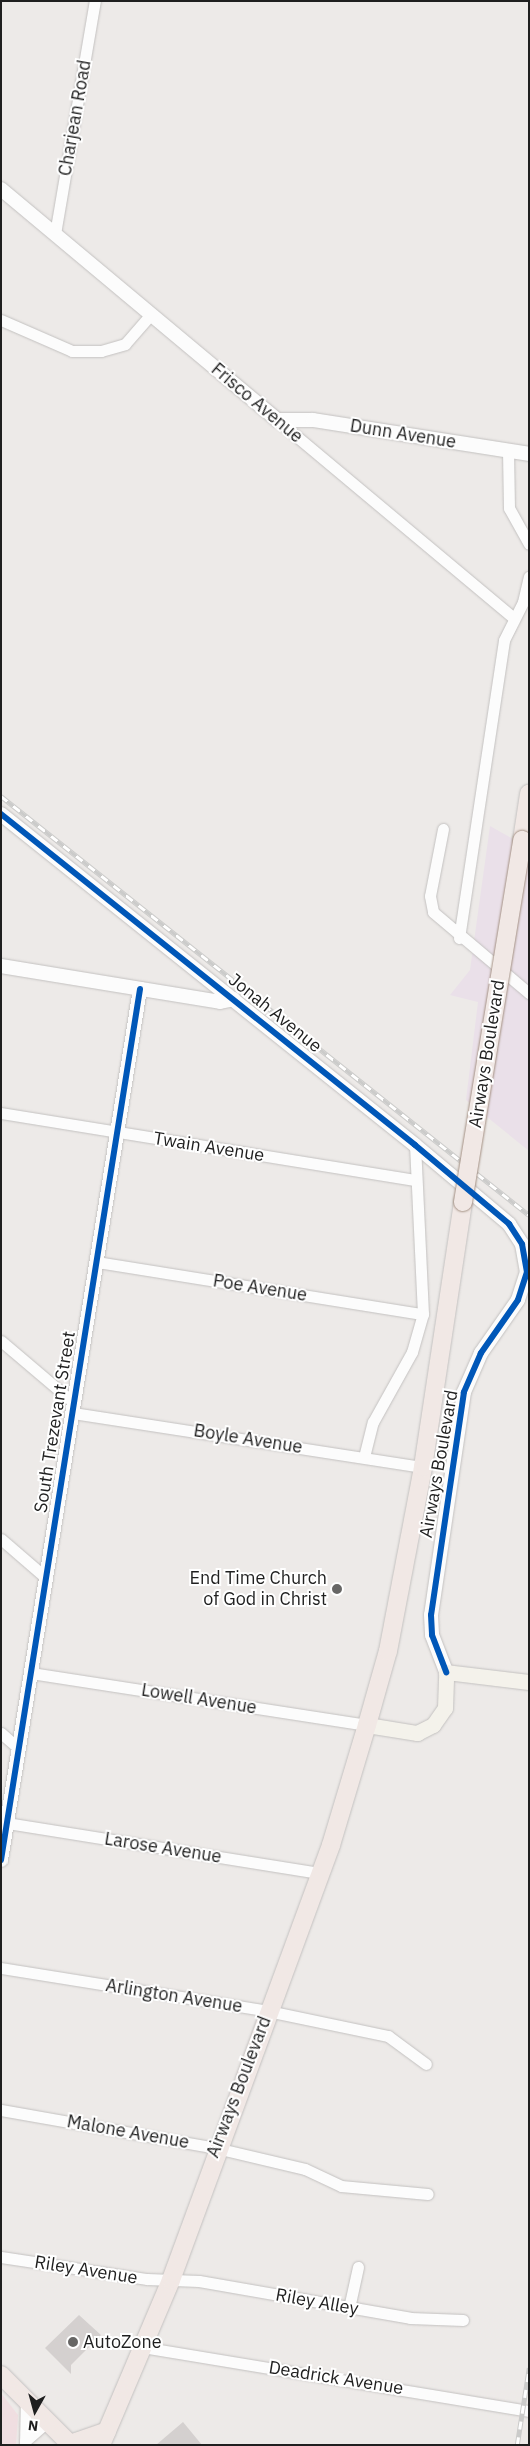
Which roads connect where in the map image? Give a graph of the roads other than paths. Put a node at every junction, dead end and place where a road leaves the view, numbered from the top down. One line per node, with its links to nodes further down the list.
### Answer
1 (95, 1): 3 (street, Charjean Road)
2 (1, 188): 3 (street, Frisco Avenue)
3 (55, 234): 4 (street, Frisco Avenue)
4 (151, 314): 5 (street); 6 (street, Frisco Avenue)
5 (1, 320)
6 (277, 420): 7 (street, Dunn Avenue); 11 (street, Frisco Avenue)
7 (508, 451): 8 (street, Dunn Avenue); 9 (street)
8 (529, 454)
9 (529, 544)
10 (529, 577): 11 (street)
11 (513, 616): 15 (street)
12 (529, 794): 30 (main road, Airways Boulevard, bridge)
13 (1, 814): 19 (street, Jonah Avenue)
14 (443, 829): 15 (street)
15 (460, 938): 18 (street)
16 (1, 966): 17 (street)
17 (140, 989): 19 (street); 21 (street, South Trezevant Street)
18 (529, 993)
19 (234, 999): 22 (street, Jonah Avenue)
20 (1, 1113): 21 (street, Twain Avenue)
21 (116, 1132): 23 (street, Twain Avenue); 25 (street, South Trezevant Street)
22 (415, 1145): 23 (street); 24 (street, Jonah Avenue)
23 (416, 1180): 26 (street)
24 (522, 1244): 33 (street, Airways Boulevard)
25 (97, 1262): 26 (street, Poe Avenue); 28 (street, South Trezevant Street)
26 (422, 1314): 29 (street)
27 (1, 1340): 28 (street)
28 (73, 1408): 29 (street, Boyle Avenue); 32 (street, South Trezevant Street)
29 (364, 1457): 30 (street, Boyle Avenue)
30 (423, 1467): 36 (main road, Airways Boulevard)
31 (1, 1539): 32 (street)
32 (45, 1577): 34 (street, South Trezevant Street)
33 (446, 1672): 35 (main road); 36 (main road, Airways Boulevard)
34 (31, 1673): 36 (street, Lowell Avenue); 38 (street, South Trezevant Street)
35 (529, 1682)
36 (367, 1725): 41 (main road, Airways Boulevard)
37 (1, 1733): 38 (street)
38 (17, 1747): 39 (street, South Trezevant Street)
39 (7, 1823): 40 (street, South Trezevant Street); 41 (street, Larose Avenue)
40 (1, 1860)
41 (320, 1873): 43 (main road, Airways Boulevard)
42 (1, 1968): 43 (street, Arlington Avenue)
43 (268, 2011): 44 (street, Arlington Avenue); 46 (main road, Airways Boulevard)
44 (426, 2064)
45 (1, 2110): 46 (street, Malone Avenue)
46 (216, 2148): 47 (street, Malone Avenue); 50 (main road, Airways Boulevard)
47 (428, 2194)
48 (1, 2257): 50 (street, Riley Avenue)
49 (358, 2267): 51 (street)
50 (171, 2280): 51 (street, Riley Alley); 53 (main road, Airways Boulevard)
51 (349, 2308): 52 (street, Riley Alley)
52 (463, 2320)
53 (142, 2347): 56 (street, Deadrick Avenue); 58 (main road, Airways Boulevard)
54 (1, 2375): 55 (main road)
55 (26, 2399): 57 (main road); 59 (street)
56 (529, 2411)
57 (48, 2421): 59 (street); 60 (main road)
58 (109, 2435): 60 (main road)
59 (25, 2443)
60 (70, 2444)

